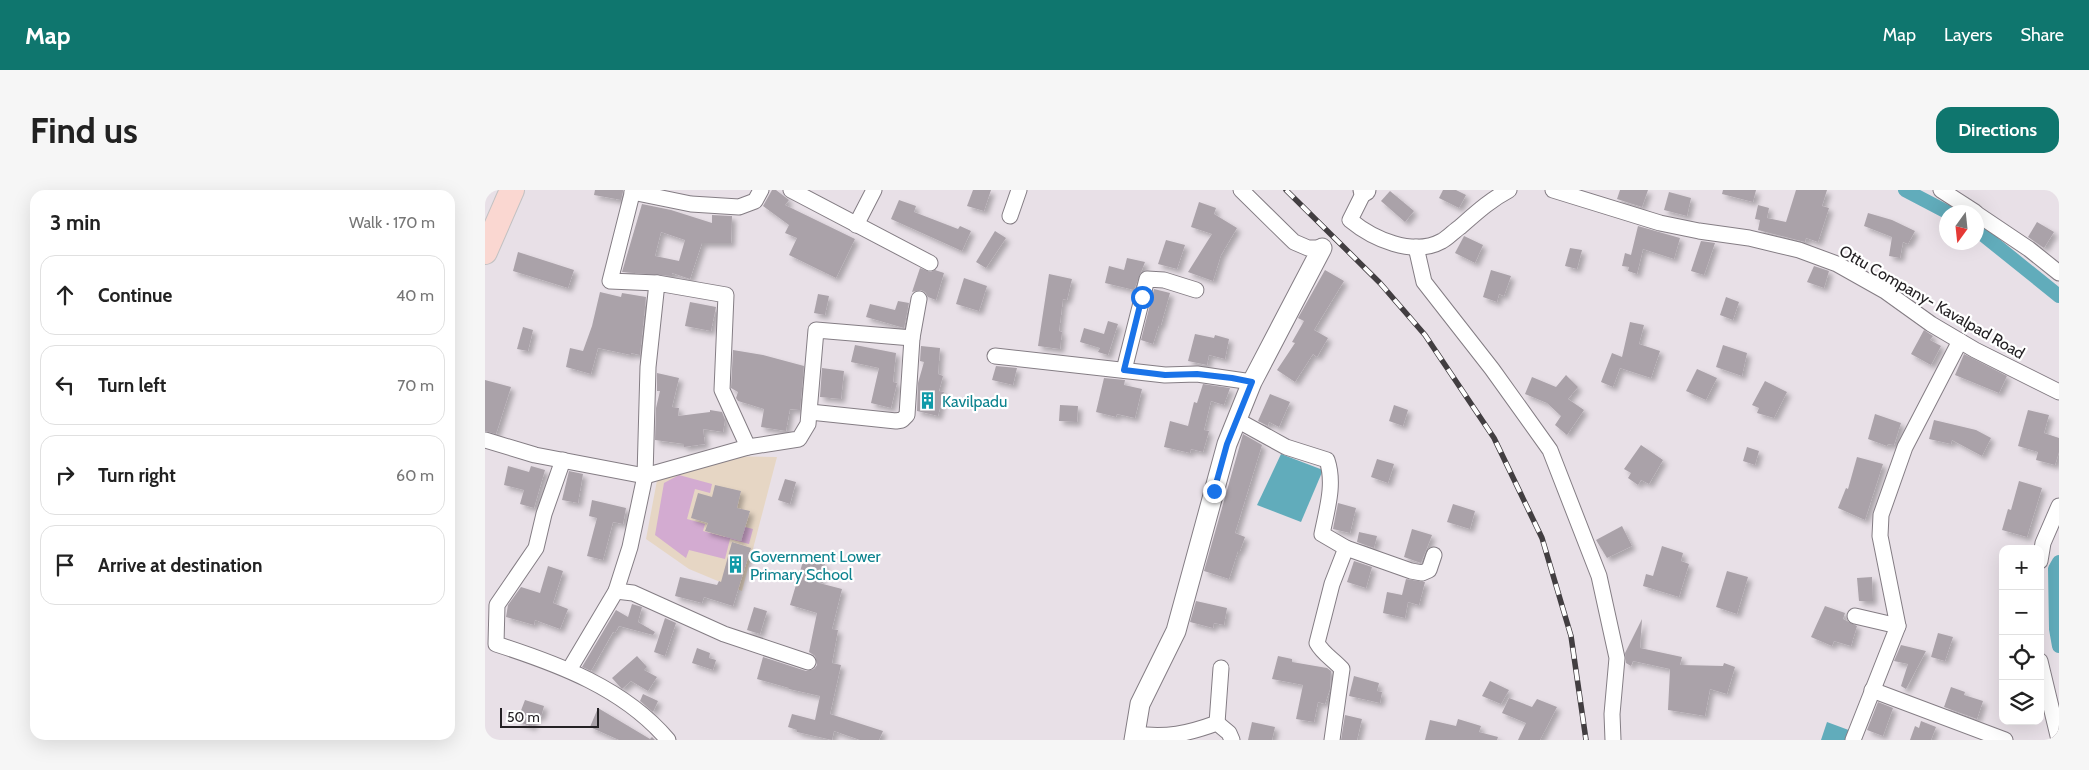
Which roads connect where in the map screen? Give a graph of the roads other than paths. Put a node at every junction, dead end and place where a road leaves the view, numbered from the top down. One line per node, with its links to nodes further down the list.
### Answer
1 (512, 190): 18 (main road)
2 (761, 190): 11 (street)
3 (791, 190): 15 (street)
4 (874, 190): 15 (street)
5 (1019, 190): 13 (street)
6 (1241, 190): 17 (street)
7 (1365, 190): 16 (street)
8 (1509, 190): 16 (street)
9 (1553, 190): 25 (street, Ottu Company- Kavalpad Road)
10 (1941, 190): 12 (street)
11 (633, 191): 21 (street)
12 (1964, 205)
13 (1010, 216)
14 (1984, 218): 20 (street)
15 (856, 224): 19 (street)
16 (1416, 247): 53 (street)
17 (1322, 248): 28 (street)
18 (485, 252)
19 (930, 264)
20 (2059, 273)
21 (657, 284): 33 (street); 35 (street)
22 (1196, 290): 27 (street)
23 (919, 299): 24 (street)
24 (912, 338): 30 (street); 30 (street)
25 (1960, 341): 29 (street, Ottu Company- Kavalpad Road); 42 (street)
26 (995, 356): 27 (street)
27 (1124, 370): 28 (street)
28 (1252, 382): 31 (street)
29 (2058, 390)
30 (810, 412): 33 (street)
31 (1237, 420): 38 (street); 49 (street)
32 (485, 440): 34 (street)
33 (748, 447): 35 (street)
34 (563, 460): 35 (street); 45 (street)
35 (645, 476): 40 (street)
36 (2059, 506): 37 (street)
37 (2043, 545)
38 (1346, 548): 39 (street); 52 (street)
39 (1434, 555)
40 (616, 592): 43 (street); 45 (street)
41 (1855, 616): 42 (street)
42 (1898, 626): 47 (street)
43 (808, 662)
44 (1221, 668): 48 (street)
45 (569, 670): 50 (street)
46 (2044, 678): 56 (street)
47 (1872, 690): 54 (street); 55 (street)
48 (1217, 723): 49 (street); 51 (street)
49 (1134, 737)
50 (667, 740)
51 (1232, 740)
52 (1332, 740)
53 (1613, 740)
54 (1853, 740)
55 (2005, 740)
56 (2059, 740)

